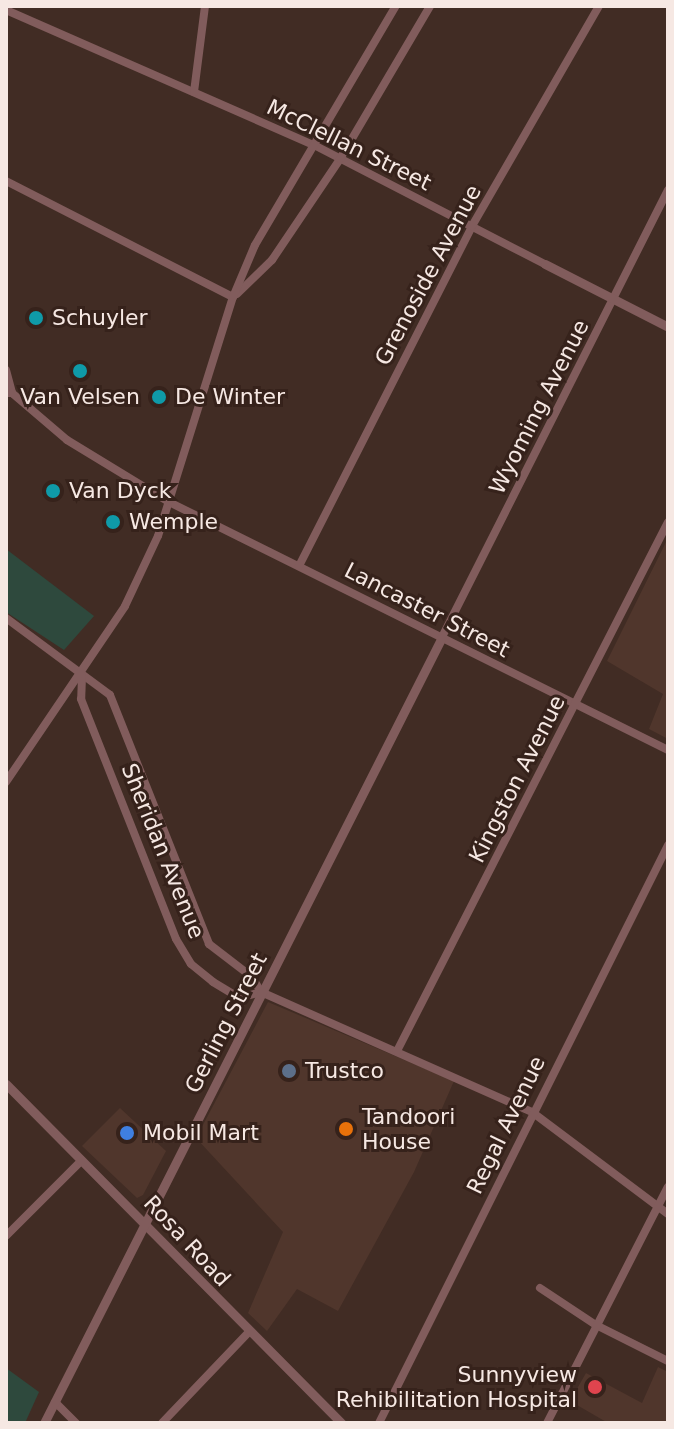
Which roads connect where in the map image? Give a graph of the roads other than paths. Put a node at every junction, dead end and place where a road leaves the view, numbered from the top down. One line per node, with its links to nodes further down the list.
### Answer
1 (205, 6): 6 (street)
2 (396, 6): 7 (street)
3 (430, 6): 8 (street)
4 (599, 6): 11 (street, Grenoside Avenue)
5 (6, 10): 6 (street, McClellan Street)
6 (194, 92): 7 (street, McClellan Street)
7 (314, 145): 8 (street, McClellan Street); 13 (street)
8 (340, 159): 11 (street, McClellan Street); 13 (street)
9 (6, 181): 13 (street)
10 (668, 190): 14 (street, Wyoming Avenue)
11 (472, 226): 12 (street, McClellan Street); 20 (street, Grenoside Avenue)
12 (545, 264): 14 (street, McClellan Street)
13 (233, 297): 18 (street)
14 (613, 300): 15 (street, McClellan Street); 22 (street, Wyoming Avenue)
15 (668, 327)
16 (6, 370): 17 (street)
17 (9, 393): 18 (street, Lancaster Street)
18 (169, 502): 20 (street, Lancaster Street); 23 (street)
19 (668, 522): 24 (street, Kingston Avenue)
20 (299, 566): 22 (street, Lancaster Street)
21 (6, 618): 23 (street, Sheridan Avenue)
22 (441, 639): 24 (street, Lancaster Street); 28 (street, Gerling Street)
23 (83, 674): 26 (street); 28 (street, Sheridan Avenue); 28 (street, Sheridan Avenue)
24 (576, 704): 25 (street, Lancaster Street); 29 (street, Kingston Avenue)
25 (668, 750)
26 (6, 782)
27 (668, 845): 31 (street, Regal Avenue)
28 (261, 992): 29 (street, Sheridan Avenue); 36 (street, Gerling Street)
29 (397, 1051): 31 (street, Sheridan Avenue)
30 (6, 1084): 32 (street, Rosa Road)
31 (532, 1112): 34 (street, Sheridan Avenue); 47 (street, Regal Avenue)
32 (82, 1160): 36 (street, Rosa Road); 37 (street)
33 (668, 1187): 34 (street)
34 (657, 1209): 35 (street, Sheridan Avenue); 39 (street)
35 (668, 1214)
36 (146, 1222): 40 (street, Rosa Road); 42 (street, Gerling Street)
37 (6, 1236)
38 (540, 1288): 39 (street)
39 (596, 1325): 41 (street); 48 (street)
40 (248, 1333): 45 (street); 46 (street, Rosa Road)
41 (668, 1361)
42 (55, 1402): 43 (street, Gerling Street); 44 (street)
43 (44, 1423)
44 (76, 1423)
45 (162, 1423)
46 (342, 1423)
47 (379, 1423)
48 (547, 1423)

